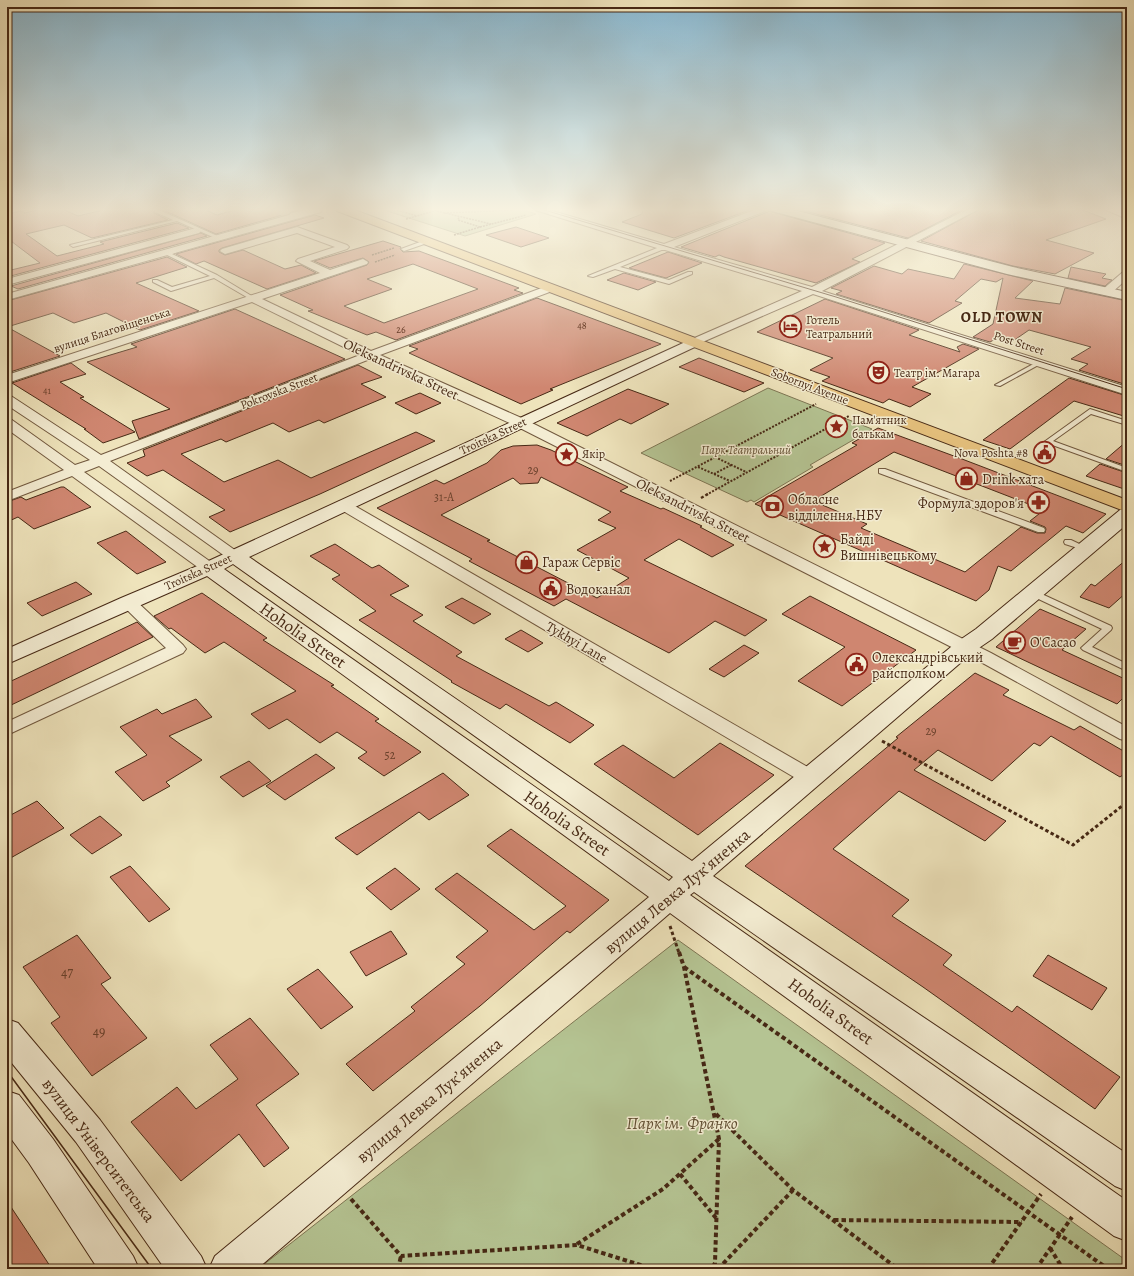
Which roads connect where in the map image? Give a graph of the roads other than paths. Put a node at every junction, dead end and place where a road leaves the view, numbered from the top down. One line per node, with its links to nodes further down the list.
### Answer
1 (57, 269): 18 (street)
2 (107, 269): 23 (street)
3 (200, 269): 15 (lane)
4 (319, 269): 12 (street)
5 (343, 269): 12 (street, вулиця Благовіщенська)
6 (500, 269): 19 (main road, Sobornyi Avenue)
7 (611, 269): 16 (lane)
8 (621, 269): 13 (lane)
9 (745, 269): 20 (street, Post Street)
10 (857, 269): 20 (street, Troitska Street)
11 (1002, 269): 21 (street)
12 (329, 273): 24 (street, вулиця Благовіщенська)
13 (690, 273)
14 (1127, 274): 21 (street)
15 (216, 276): 17 (lane); 24 (lane)
16 (591, 276)
17 (155, 281)
18 (7, 282)
19 (551, 288): 25 (main road, Sobornyi Avenue); 26 (street, Pokrovska Street)
20 (816, 289): 25 (street, Troitska Street); 27 (street, Post Street); 29 (street, Post Street)
21 (1106, 292): 22 (street)
22 (1127, 296)
23 (7, 297)
24 (252, 298): 26 (street, Oleksandrivska Street); 28 (street, вулиця Благовіщенська)
25 (694, 342): 34 (street, Troitska Street); 40 (main road, Sobornyi Avenue); 43 (main road, Sobornyi Avenue)
26 (370, 355): 34 (street, Oleksandrivska Street); 36 (street, Pokrovska Street)
27 (1040, 363): 30 (lane); 31 (street, Post Street)
28 (7, 379)
29 (1127, 382)
30 (998, 384)
31 (1127, 391)
32 (7, 398): 36 (street, Hoholia Street)
33 (7, 423): 39 (street, Hoholia Street)
34 (521, 423): 42 (street, Troitska Street); 50 (street, Oleksandrivska Street)
35 (1127, 423): 37 (lane)
36 (101, 461): 39 (street, Pokrovska Street); 46 (street, Hoholia Street)
37 (1127, 470)
38 (882, 471): 45 (lane)
39 (74, 472): 41 (street, Pokrovska Street); 47 (street, Hoholia Street)
40 (1127, 495)
41 (7, 497)
42 (343, 505): 46 (street, Troitska Street); 55 (street, Tykhyi Lane)
43 (1127, 506)
44 (1127, 514): 48 (street, вулиця Левка Лукʼяненка)
45 (1041, 530)
46 (234, 556): 47 (street, Troitska Street); 56 (street, Hoholia Street)
47 (209, 568): 49 (street, Troitska Street); 57 (street, Hoholia Street)
48 (1033, 593): 50 (street, вулиця Левка Лукʼяненка); 52 (lane)
49 (128, 602): 51 (street, Troitska Street); 53 (street)
50 (965, 647): 54 (street, Oleksandrivska Street); 55 (street, вулиця Левка Лукʼяненка)
51 (7, 657)
52 (1127, 668)
53 (7, 729)
54 (1127, 735)
55 (811, 778): 56 (street, вулиця Левка Лукʼяненка)
56 (694, 877): 57 (street, вулиця Левка Лукʼяненка); 60 (street, Hoholia Street)
57 (671, 896): 61 (street, Hoholia Street); 64 (street, вулиця Левка Лукʼяненка)
58 (7, 1033): 63 (street, вулиця Університетська)
59 (14, 1121): 62 (street)
60 (1127, 1174)
61 (1127, 1223)
62 (120, 1269)
63 (188, 1269)
64 (228, 1269)

